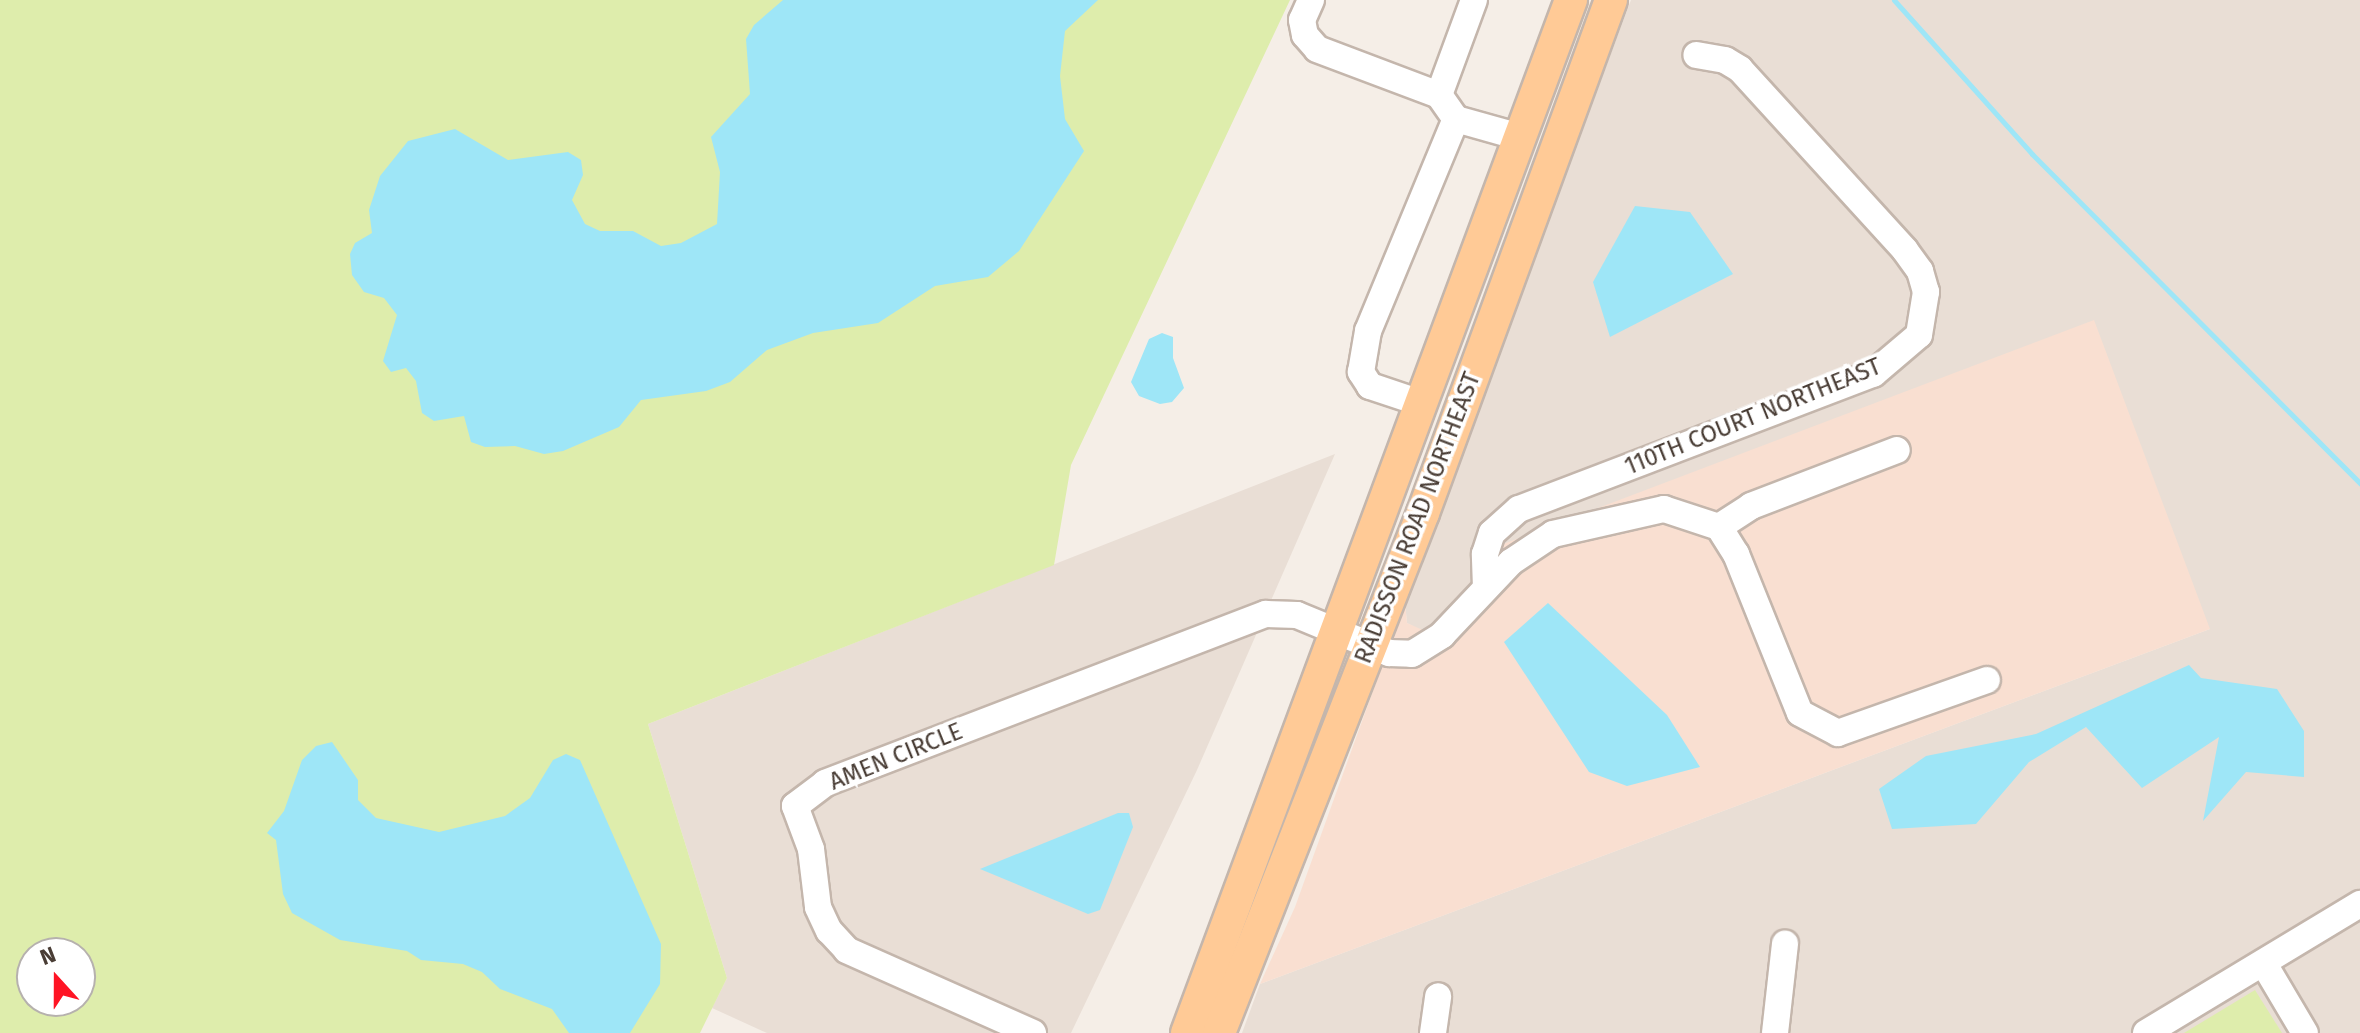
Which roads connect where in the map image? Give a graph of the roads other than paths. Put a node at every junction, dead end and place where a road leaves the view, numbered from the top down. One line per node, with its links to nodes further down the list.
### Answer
1 (1311, 0): 6 (street)
2 (1474, 0): 6 (street)
3 (1571, 0): 8 (main road, RADISSON ROAD NORTHEAST)
4 (1611, 0): 14 (main road, RADISSON ROAD NORTHEAST)
5 (1696, 55): 12 (street, 110TH COURT NORTHEAST)
6 (1439, 95): 7 (street)
7 (1456, 119): 8 (street); 9 (street)
8 (1520, 137): 9 (main road, RADISSON ROAD NORTHEAST)
9 (1421, 403): 13 (main road, RADISSON ROAD NORTHEAST)
10 (1897, 450): 11 (street)
11 (1719, 527): 12 (street); 15 (street)
12 (1486, 588): 14 (street)
13 (1339, 631): 14 (street); 20 (street, AMEN CIRCLE); 21 (main road, RADISSON ROAD NORTHEAST)
14 (1369, 644): 22 (main road, RADISSON ROAD NORTHEAST)
15 (1987, 680)
16 (2360, 904): 18 (street)
17 (1785, 944): 24 (street)
18 (2264, 964): 25 (street); 26 (street)
19 (1438, 996): 23 (street)
20 (1033, 1033)
21 (1187, 1033)
22 (1219, 1033)
23 (1433, 1033)
24 (1775, 1033)
25 (2146, 1033)
26 (2305, 1033)

